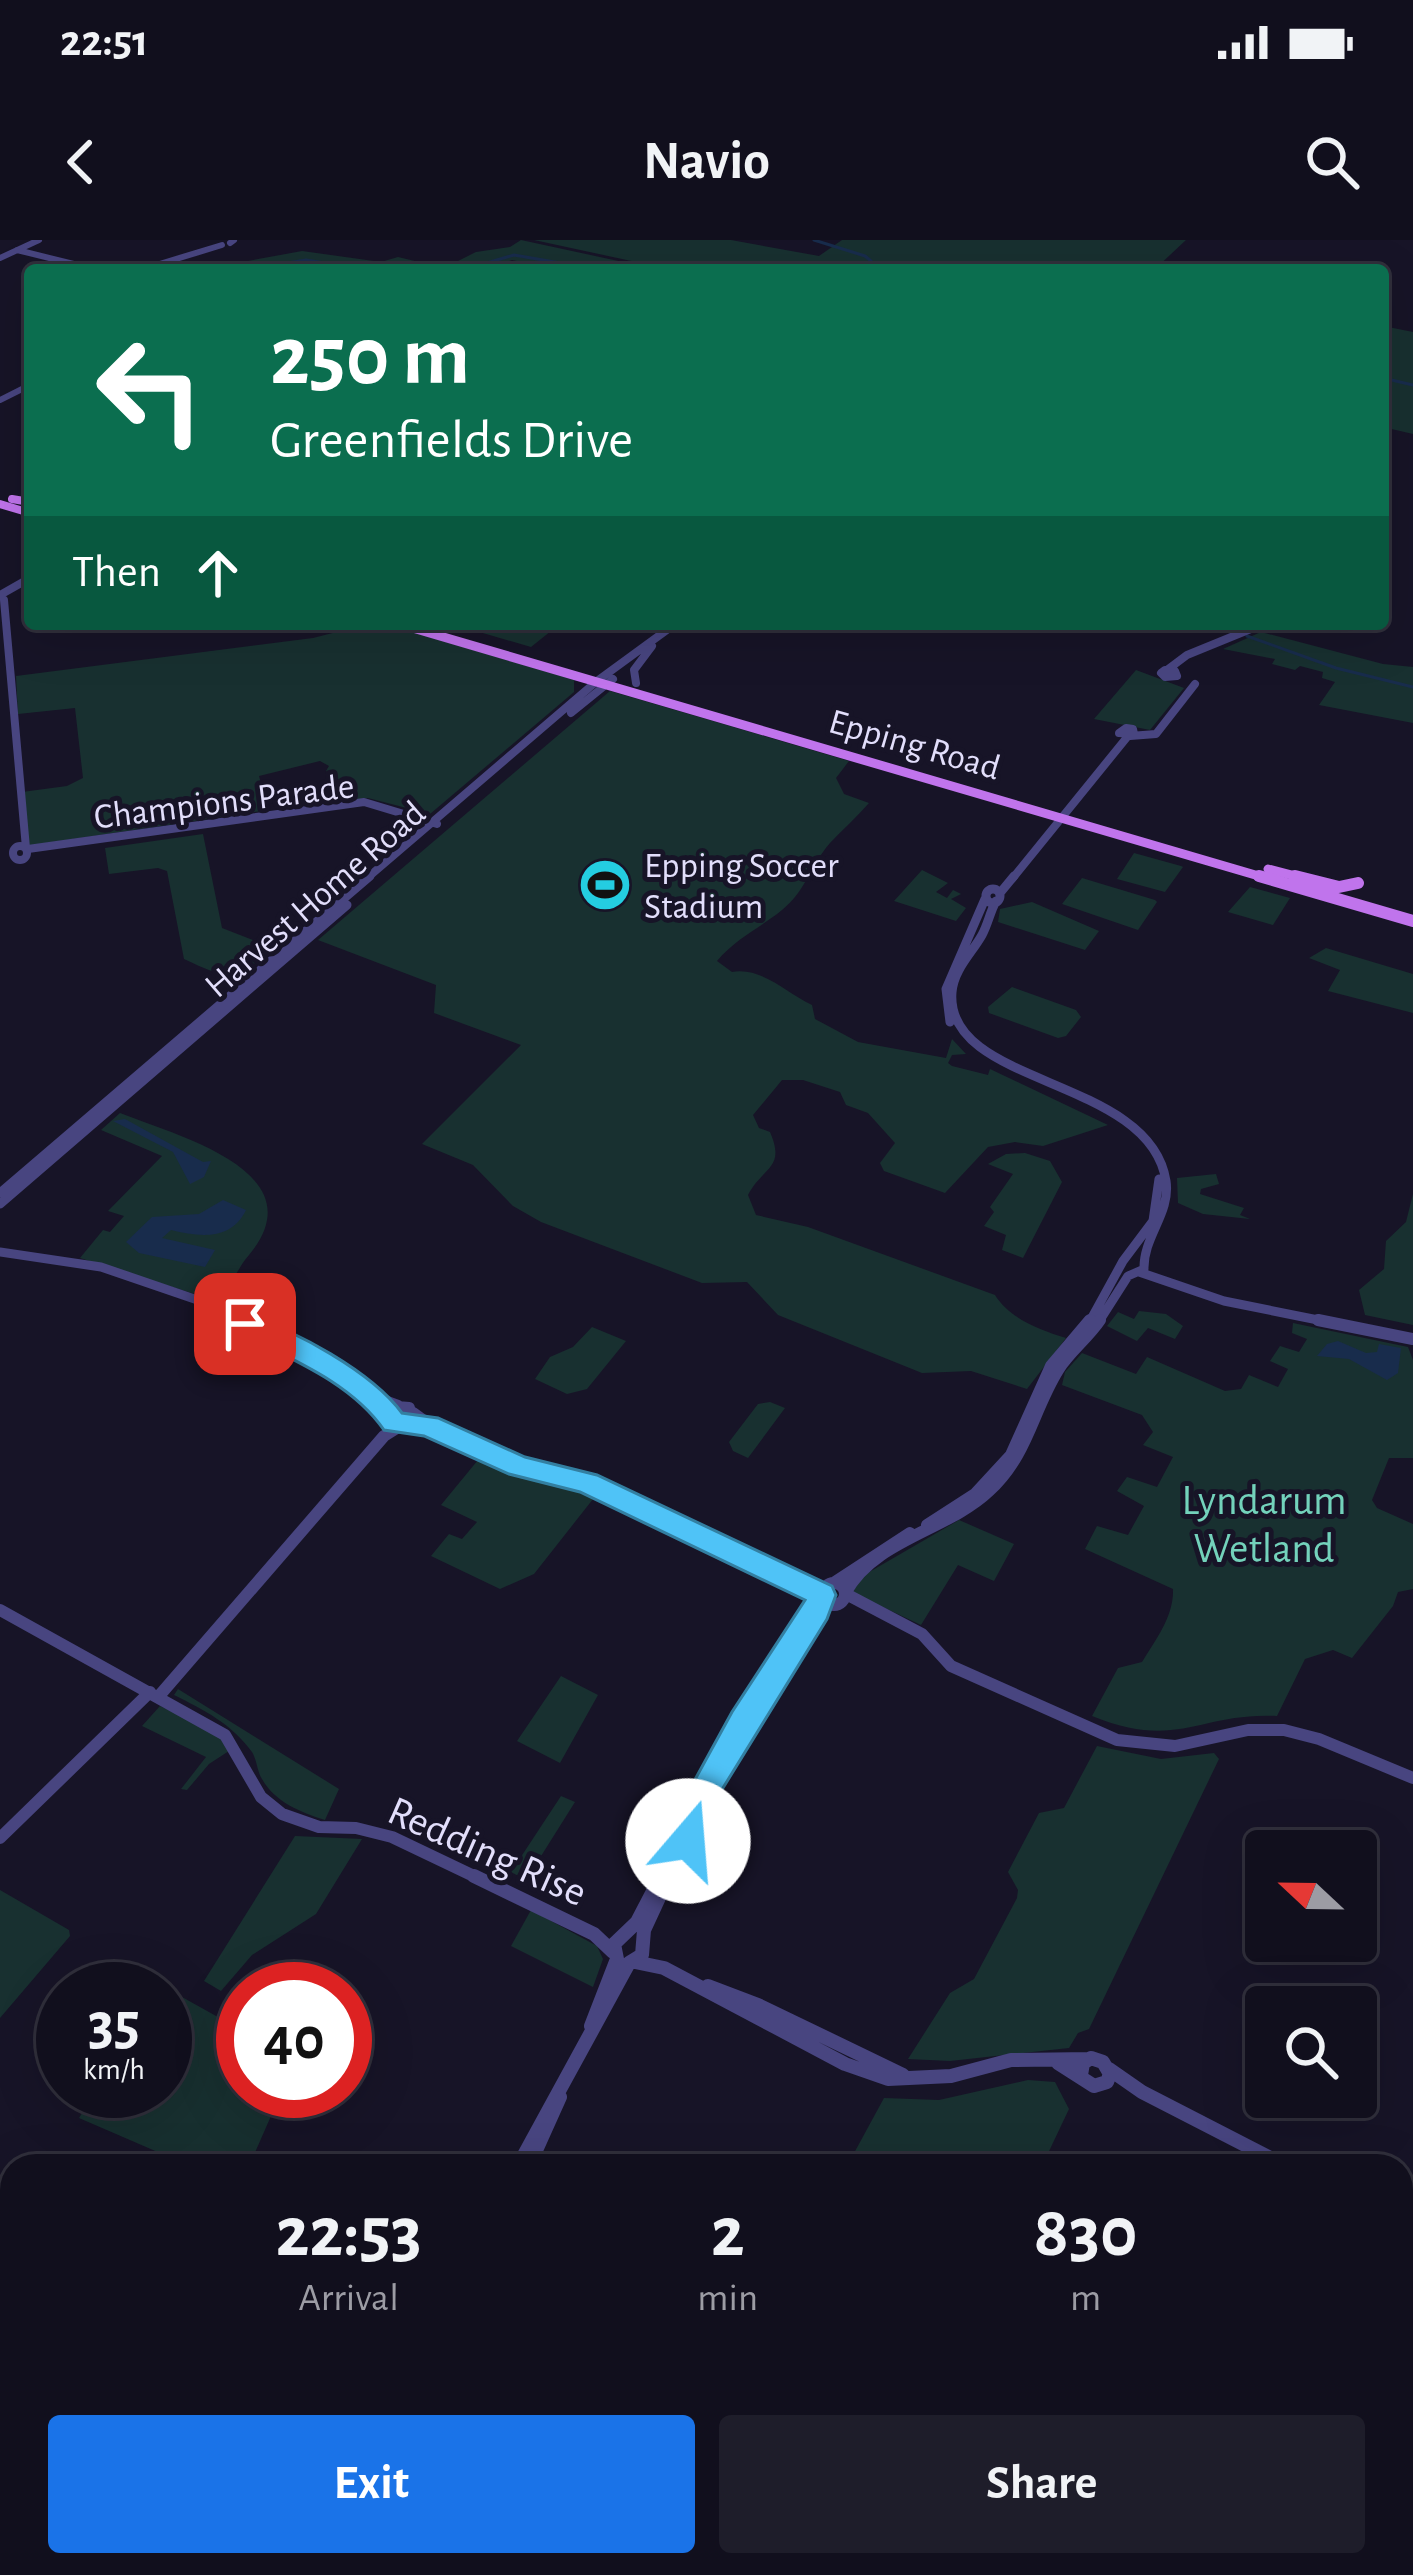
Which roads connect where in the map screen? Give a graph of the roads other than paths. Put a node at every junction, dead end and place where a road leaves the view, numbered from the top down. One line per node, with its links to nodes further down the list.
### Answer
1 (36, 241): 3 (street)
2 (224, 243): 6 (street)
3 (12, 253): 4 (street); 5 (street)
4 (64, 264)
5 (66, 264)
6 (159, 264)
7 (3, 598): 21 (street)
8 (420, 630): 15 (main road, Epping Road)
9 (448, 630): 16 (main road, Epping Road)
10 (668, 630): 12 (street, Harvest Home Road)
11 (1251, 630): 19 (street)
12 (664, 633): 14 (street, Harvest Home Road); 16 (street, Harvest Home Road)
13 (0, 640): 21 (street)
14 (652, 646): 16 (street, Harvest Home Road); 17 (street)
15 (578, 676): 16 (main road, Epping Road); 18 (street)
16 (607, 680): 17 (main road, Epping Road); 18 (street, Harvest Home Road); 19 (main road, Epping Road); 20 (street, Harvest Home Road)
17 (636, 683): 19 (main road, Epping Road)
18 (550, 722): 20 (street, Harvest Home Road)
19 (1061, 813): 23 (main road, Epping Road); 25 (main road, Epping Road); 29 (street)
20 (433, 824): 21 (street, Champions Parade); 26 (street, Harvest Home Road); 27 (street, Harvest Home Road)
21 (20, 852): 22 (street, Champions Parade)
22 (0, 856)
23 (1268, 869): 24 (main road); 25 (main road, Epping Road)
24 (1358, 883)
25 (1413, 917)
26 (0, 1193)
27 (0, 1204)
28 (0, 1252): 31 (street)
29 (1134, 1265): 30 (street); 33 (street)
30 (1413, 1336)
31 (378, 1400): 32 (street); 32 (street)
32 (400, 1419): 33 (street); 35 (street)
33 (834, 1594): 36 (street); 38 (street)
34 (0, 1610): 35 (street, Redding Rise)
35 (154, 1694): 37 (street); 38 (street, Redding Rise)
36 (1413, 1778)
37 (0, 1838)
38 (628, 1950): 40 (street); 45 (street)
39 (1090, 2059): 40 (street); 41 (street); 42 (street)
40 (1054, 2062): 42 (street)
41 (1109, 2069): 43 (street); 44 (street)
42 (1081, 2075): 43 (street)
43 (1103, 2085): 44 (street)
44 (1142, 2092): 46 (street)
45 (529, 2154)
46 (1263, 2154)

